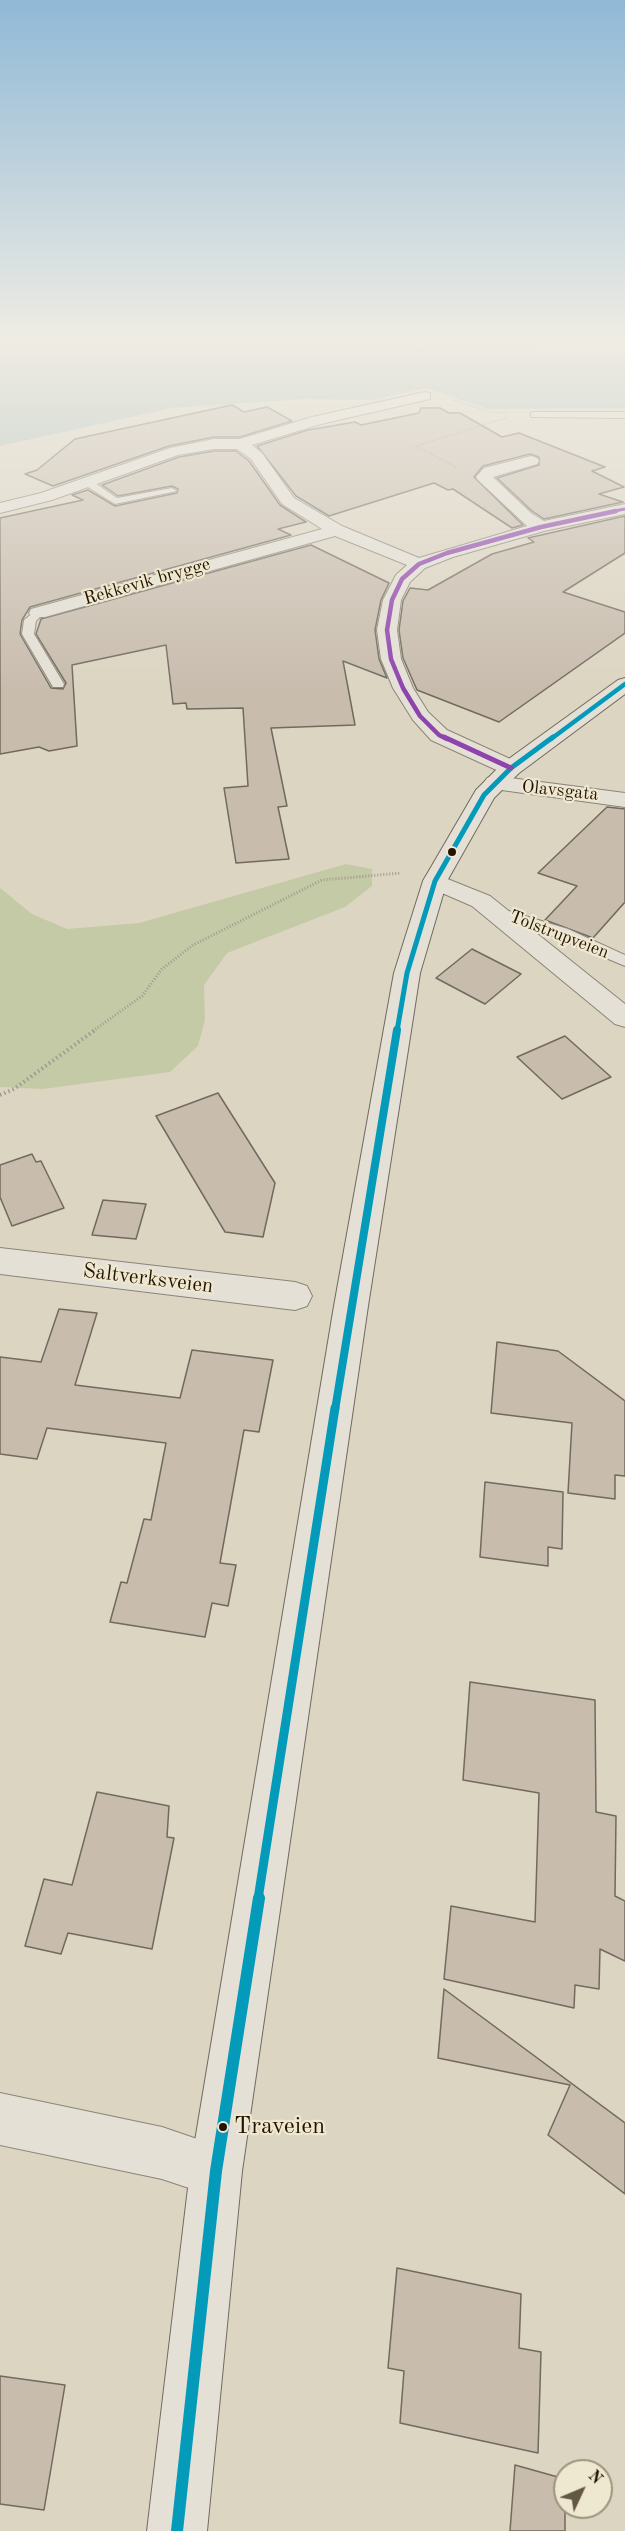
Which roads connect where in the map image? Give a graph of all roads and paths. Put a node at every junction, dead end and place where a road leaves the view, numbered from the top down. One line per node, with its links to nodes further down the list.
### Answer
1 (163, 455): 6 (street)
2 (256, 455): 11 (street)
3 (434, 455): 5 (path)
4 (531, 461): 5 (street)
5 (484, 477): 10 (street)
6 (87, 482): 7 (lane); 8 (street)
7 (172, 490)
8 (0, 508)
9 (625, 509): 10 (street)
10 (541, 527): 12 (street)
11 (336, 530): 12 (street); 13 (street, Rekkevik brygge)
12 (419, 564): 16 (street, Olavsgata)
13 (38, 613): 14 (lane, Rekkevik brygge)
14 (58, 684)
15 (625, 684): 16 (street)
16 (503, 775): 17 (street, Olavsgata); 18 (street)
17 (625, 800)
18 (421, 877): 19 (street, Tolstrupveien); 22 (path); 26 (street)
19 (492, 911): 20 (lane, Tolstrupveien); 21 (street, Tolstrupveien)
20 (625, 961)
21 (625, 1018)
22 (0, 1095)
23 (0, 1262): 24 (street, Saltverksveien)
24 (295, 1296)
25 (0, 2119): 26 (street)
26 (216, 2171): 27 (street)
27 (177, 2531)

